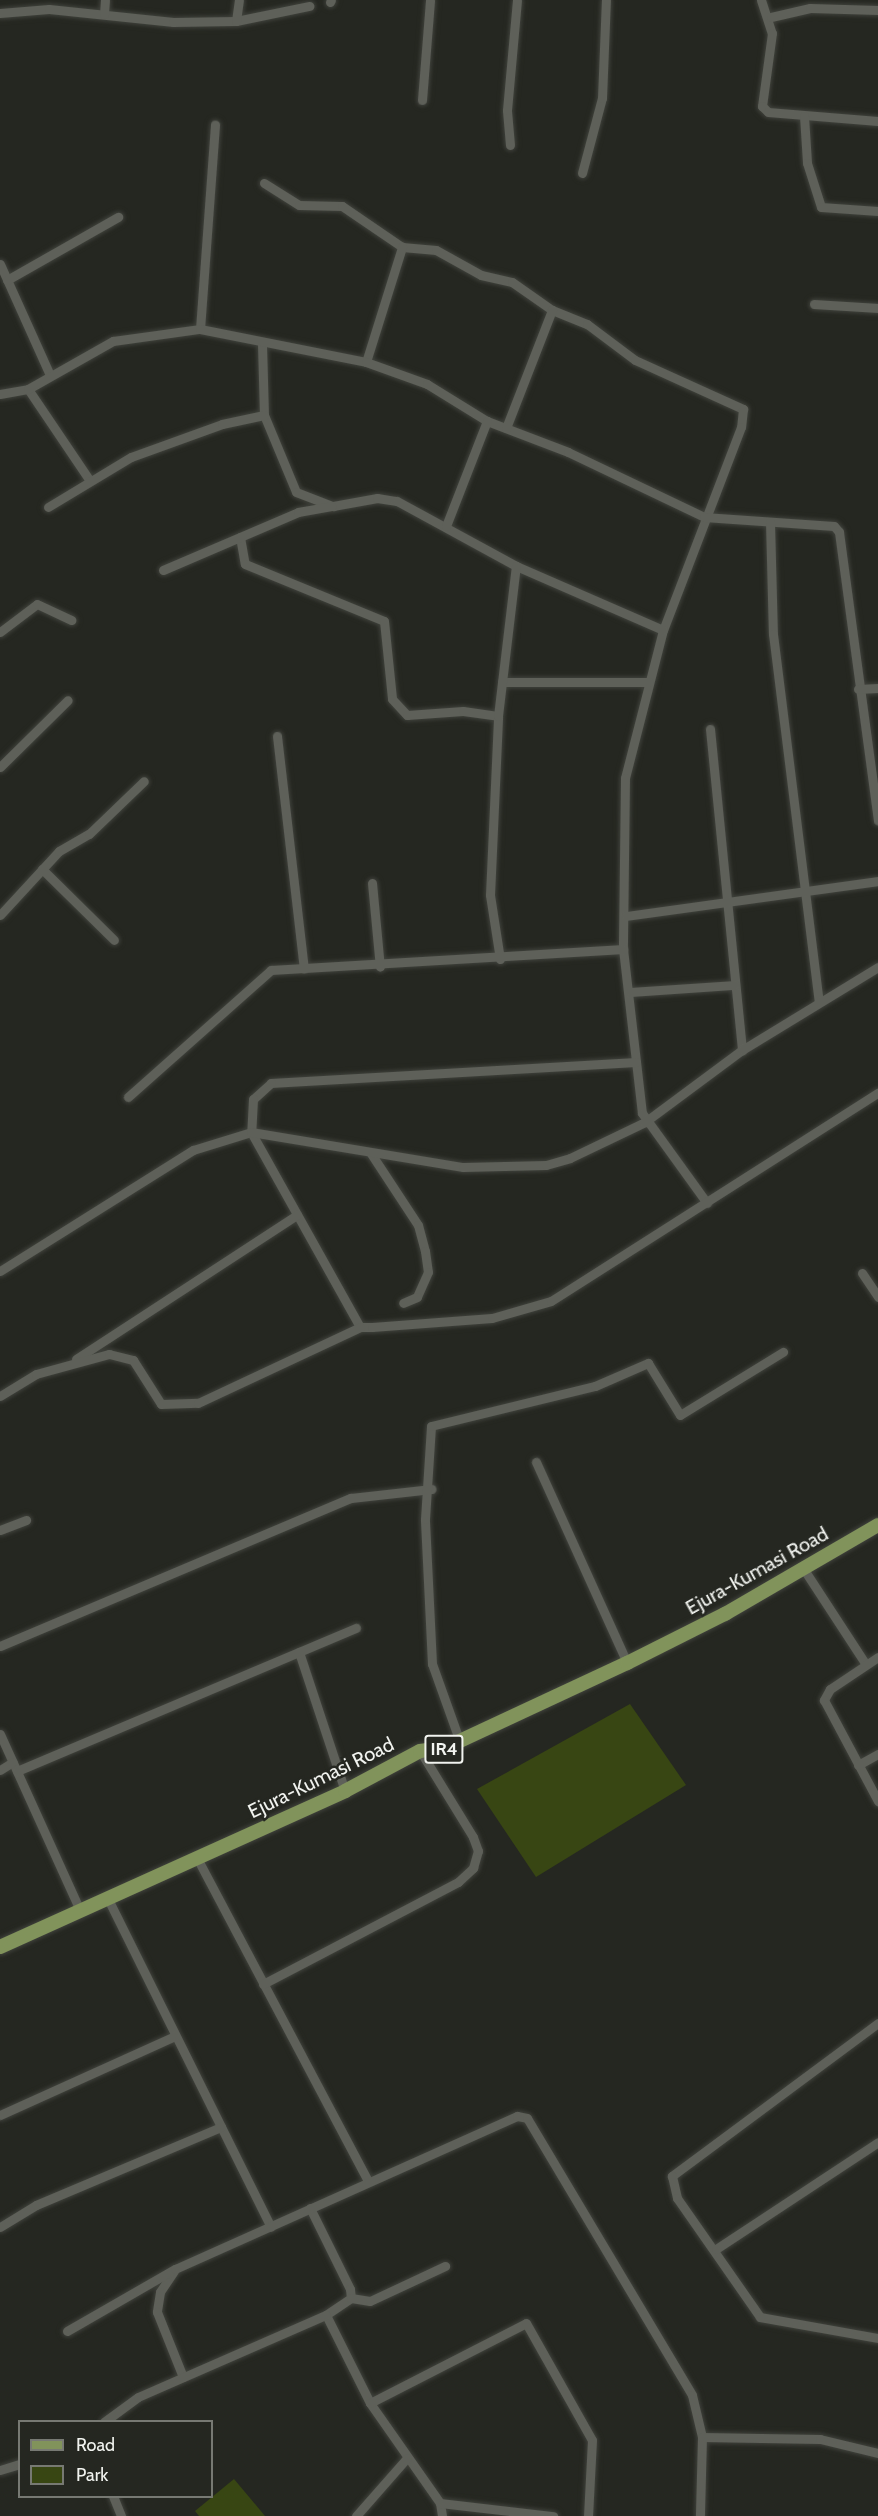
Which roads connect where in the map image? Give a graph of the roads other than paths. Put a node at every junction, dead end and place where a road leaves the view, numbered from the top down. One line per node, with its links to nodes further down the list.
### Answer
1 (67, 0): 9 (street)
2 (105, 0): 12 (street)
3 (239, 0): 14 (street)
4 (430, 0): 15 (street)
5 (517, 0): 19 (street)
6 (606, 0): 20 (street)
7 (761, 0): 13 (street)
8 (309, 6): 14 (street)
9 (67, 10): 11 (street); 12 (street)
10 (878, 10): 13 (street)
11 (0, 13)
12 (104, 14): 14 (street)
13 (771, 17): 16 (street)
14 (236, 21)
15 (422, 100)
16 (804, 116): 17 (street); 22 (street)
17 (878, 122)
18 (215, 125): 30 (street)
19 (510, 146)
20 (582, 173)
21 (264, 183): 24 (street)
22 (878, 211)
23 (118, 217): 26 (street)
24 (402, 247): 29 (street); 32 (street)
25 (0, 264): 26 (street)
26 (7, 280): 33 (street)
27 (814, 304): 28 (street)
28 (878, 308)
29 (552, 310): 38 (street); 42 (street)
30 (200, 329): 31 (street); 33 (street)
31 (262, 344): 32 (street); 36 (street)
32 (366, 362): 37 (street)
33 (49, 373): 34 (street)
34 (28, 389): 35 (street); 39 (street)
35 (0, 394)
36 (264, 415): 39 (street); 40 (street)
37 (487, 421): 38 (street); 44 (street)
38 (506, 428): 42 (street)
39 (90, 481): 41 (street)
40 (333, 506): 44 (street); 45 (street)
41 (48, 507)
42 (704, 517): 43 (street); 49 (street)
43 (770, 522): 54 (street); 65 (street)
44 (446, 526): 46 (street)
45 (240, 537): 47 (street); 56 (street)
46 (516, 566): 49 (street); 51 (street)
47 (163, 570)
48 (71, 620): 50 (street)
49 (663, 630): 52 (street)
50 (0, 632)
51 (502, 682): 52 (street); 56 (street)
52 (649, 682): 68 (street)
53 (878, 688): 54 (street)
54 (858, 689): 61 (street)
55 (68, 700): 59 (street)
56 (498, 716): 71 (street)
57 (710, 729): 66 (street)
58 (277, 736): 74 (street)
59 (0, 767)
60 (144, 781): 62 (street)
61 (878, 820)
62 (42, 869): 67 (street); 69 (street)
63 (878, 881): 65 (street)
64 (372, 883): 72 (street)
65 (808, 891): 66 (street); 77 (street)
66 (730, 900): 68 (street); 75 (street)
67 (0, 915)
68 (626, 916): 70 (street)
69 (114, 940)
70 (623, 949): 71 (street); 76 (street)
71 (500, 959): 72 (street)
72 (380, 967): 74 (street)
73 (878, 967): 77 (street)
74 (304, 968): 81 (street)
75 (735, 985): 76 (street); 78 (street)
76 (631, 992): 79 (street)
77 (819, 1002): 78 (street)
78 (742, 1050): 82 (street)
79 (636, 1062): 82 (street); 83 (street)
80 (878, 1093): 85 (street)
81 (128, 1097)
82 (645, 1122): 84 (street); 85 (street)
83 (251, 1132): 84 (street); 86 (street); 88 (street)
84 (370, 1152): 91 (street)
85 (707, 1203): 92 (street)
86 (297, 1215): 92 (street); 94 (street)
87 (0, 1256): 88 (street)
88 (4, 1268)
89 (862, 1273): 90 (street)
90 (878, 1297)
91 (403, 1303)
92 (360, 1327): 94 (street)
93 (783, 1352): 97 (street)
94 (71, 1362): 95 (street)
95 (0, 1396)
96 (536, 1462): 106 (street)
97 (431, 1489): 103 (street); 109 (street)
98 (26, 1520): 100 (street)
99 (878, 1525): 101 (main road, Ejura-Kumasi Road / IR4)
100 (0, 1530)
101 (803, 1568): 106 (main road, Ejura-Kumasi Road / IR4); 107 (street)
102 (356, 1628): 104 (street)
103 (0, 1646)
104 (299, 1652): 115 (street); 116 (street)
105 (878, 1657): 107 (street)
106 (627, 1663): 109 (main road, Ejura-Kumasi Road / IR4)
107 (865, 1663): 113 (street)
108 (0, 1734): 112 (street)
109 (460, 1742): 110 (main road, Ejura-Kumasi Road / IR4)
110 (420, 1751): 116 (main road, Ejura-Kumasi Road / IR4); 122 (street)
111 (878, 1754): 113 (street)
112 (13, 1762): 114 (street); 115 (street)
113 (858, 1765): 117 (street)
114 (0, 1770)
115 (17, 1771): 120 (street)
116 (345, 1791): 118 (main road, Ejura-Kumasi Road / IR4)
117 (878, 1801)
118 (196, 1858): 119 (main road, Ejura-Kumasi Road / IR4); 122 (street)
119 (108, 1899): 120 (main road, Ejura-Kumasi Road / IR4); 124 (street)
120 (80, 1910): 121 (main road, Ejura-Kumasi Road / IR4)
121 (0, 1947)
122 (263, 1984): 128 (street)
123 (878, 2023): 132 (street)
124 (175, 2036): 125 (street); 126 (street)
125 (0, 2115)
126 (221, 2127): 130 (street); 131 (street)
127 (878, 2142): 132 (street)
128 (368, 2181): 129 (street); 142 (street)
129 (310, 2208): 131 (street); 135 (street)
130 (0, 2227)
131 (271, 2227): 134 (street)
132 (716, 2248): 138 (street)
133 (445, 2266): 135 (street)
134 (176, 2269): 137 (street); 139 (street)
135 (351, 2298): 136 (street)
136 (326, 2316): 139 (street); 140 (street)
137 (67, 2331)
138 (878, 2338)
139 (183, 2377): 141 (street)
140 (370, 2403): 144 (street); 153 (street)
141 (105, 2420)
142 (702, 2437): 143 (street); 154 (street)
143 (878, 2453)
144 (407, 2458): 148 (street); 150 (street)
145 (18, 2465): 146 (street)
146 (0, 2470)
147 (114, 2498): 149 (street)
148 (440, 2503): 151 (street); 152 (street)
149 (121, 2516)
150 (356, 2516)
151 (442, 2516)
152 (553, 2516)
153 (588, 2516)
154 (700, 2516)

